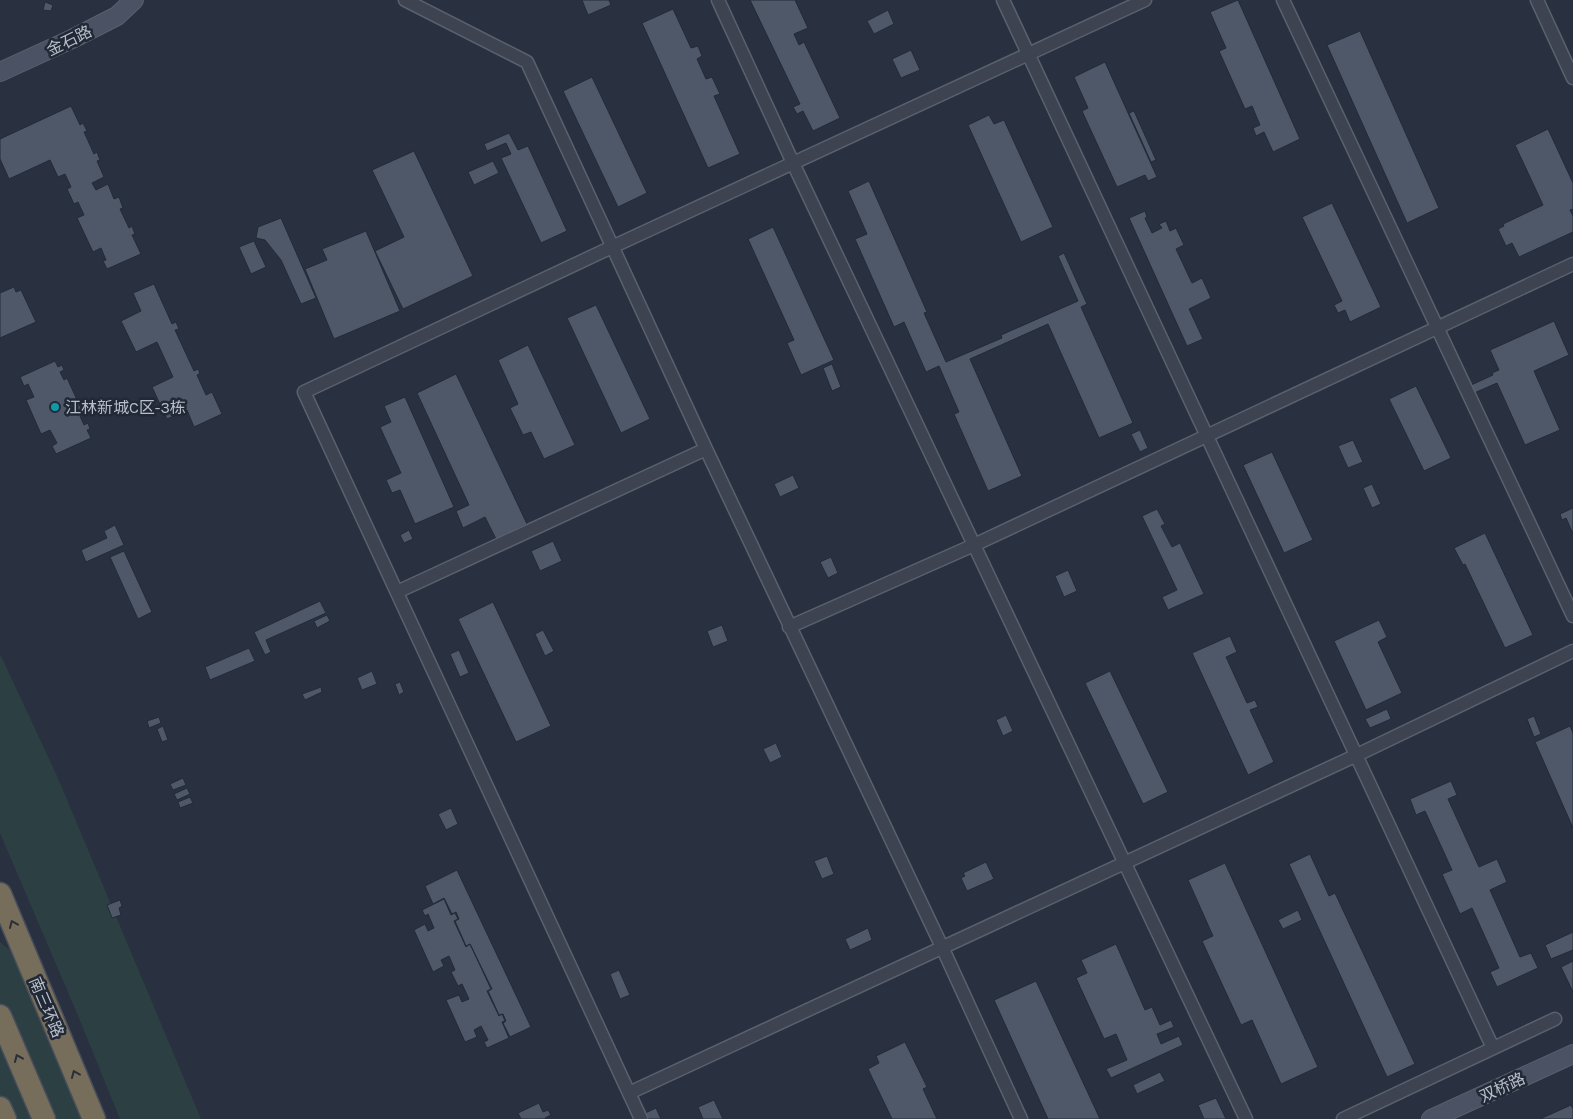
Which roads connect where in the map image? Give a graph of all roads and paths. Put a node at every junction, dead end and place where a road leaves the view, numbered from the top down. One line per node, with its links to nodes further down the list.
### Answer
1 (134, 0): 8 (street, 金石路)
2 (405, 0): 13 (street)
3 (718, 0): 12 (street)
4 (1003, 0): 9 (street)
5 (1145, 0): 9 (street)
6 (1283, 0): 15 (street)
7 (1537, 0): 11 (street)
8 (113, 8): 10 (street, 金石路)
9 (1028, 54): 12 (street); 16 (street)
10 (0, 72)
11 (1573, 78)
12 (793, 164): 13 (street); 18 (street)
13 (612, 247): 17 (street); 19 (street)
14 (1573, 264): 15 (street)
15 (1438, 328): 16 (street); 20 (street)
16 (1207, 435): 18 (street); 23 (street)
17 (706, 449): 19 (street); 21 (street)
18 (974, 544): 21 (street); 24 (street)
19 (397, 592): 31 (street)
20 (1573, 616)
21 (789, 627): 26 (street)
22 (1573, 651): 23 (street)
23 (1357, 755): 24 (street); 29 (street)
24 (1124, 864): 26 (street); 38 (street)
25 (1, 897): 35 (highway, 南三环路, one-way to 25)
26 (942, 947): 31 (street); 37 (street)
27 (0, 1016): 34 (highway, one-way to 27)
28 (1555, 1019): 29 (street)
29 (1493, 1048): 39 (street)
30 (1573, 1054): 40 (street, 双桥路)
31 (629, 1093): 36 (street)
32 (0, 1108): 33 (highway)
33 (5, 1119)
34 (44, 1119)
35 (94, 1119)
36 (641, 1119)
37 (1020, 1119)
38 (1246, 1119)
39 (1342, 1119)
40 (1431, 1119)

